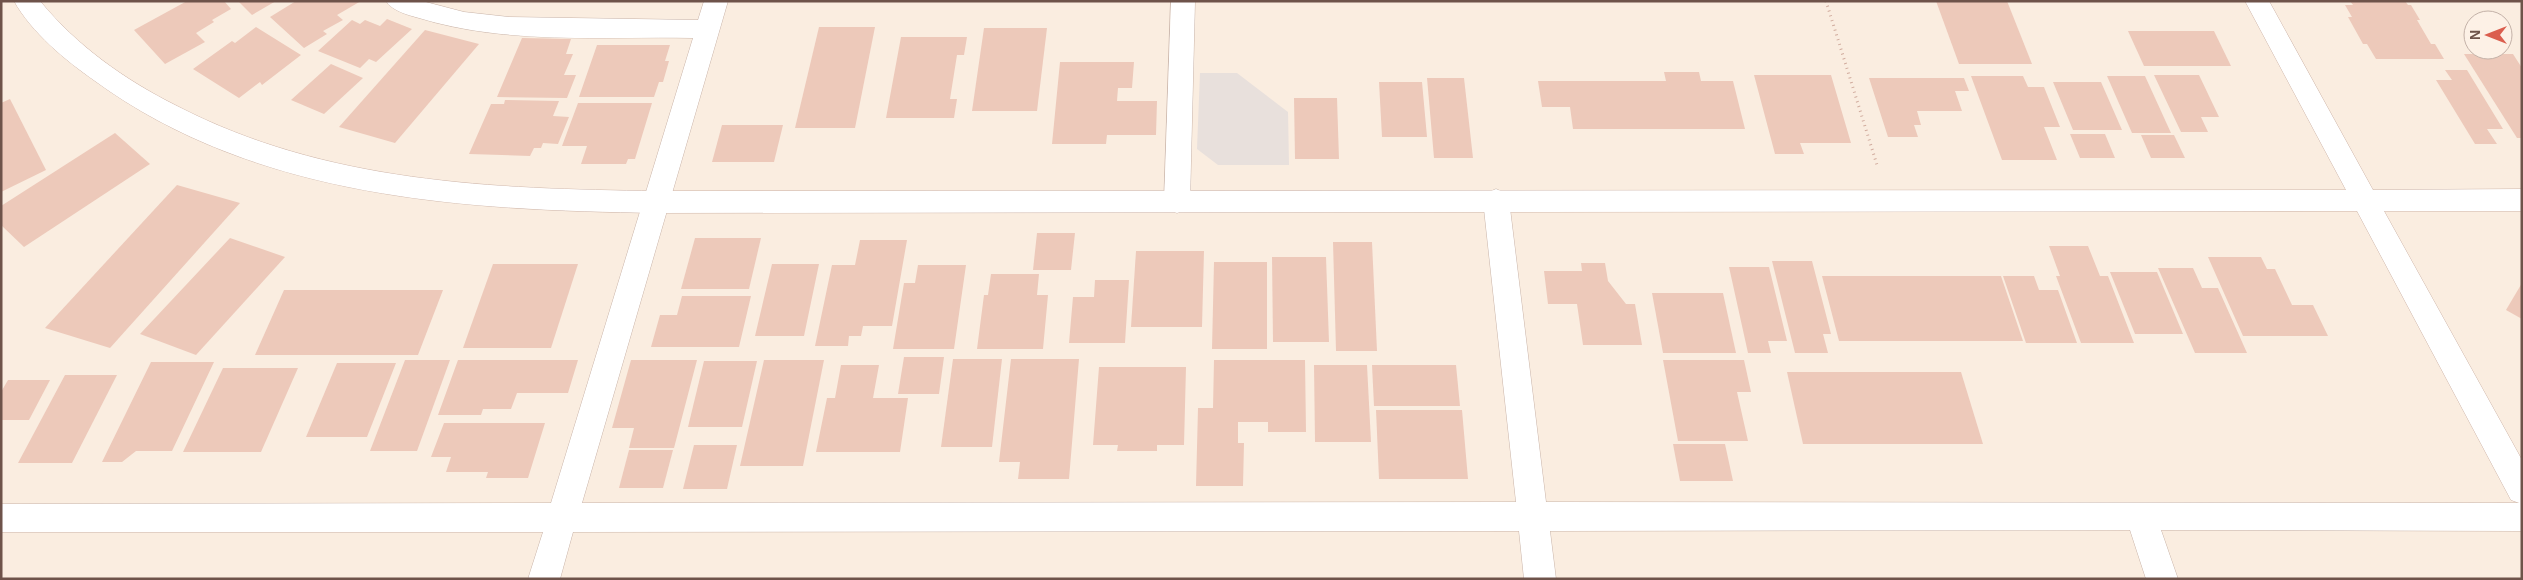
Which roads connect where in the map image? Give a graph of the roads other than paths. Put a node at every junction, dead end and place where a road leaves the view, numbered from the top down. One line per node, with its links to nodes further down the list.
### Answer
1 (26, 1): 10 (street)
2 (398, 1): 6 (street)
3 (716, 1): 6 (street)
4 (1183, 1): 11 (street)
5 (2256, 1): 8 (street)
6 (708, 29): 10 (street)
7 (1496, 200): 8 (street); 11 (street); 14 (street)
8 (2365, 200): 9 (street); 12 (street)
9 (2522, 200)
10 (656, 202): 11 (street); 17 (street)
11 (1177, 202)
12 (2522, 490)
13 (2141, 516): 14 (street); 16 (street); 20 (street)
14 (1533, 517): 17 (street); 19 (street)
15 (1, 518): 17 (street)
16 (2522, 518)
17 (562, 519): 18 (street)
18 (544, 579)
19 (1540, 579)
20 (2162, 579)

